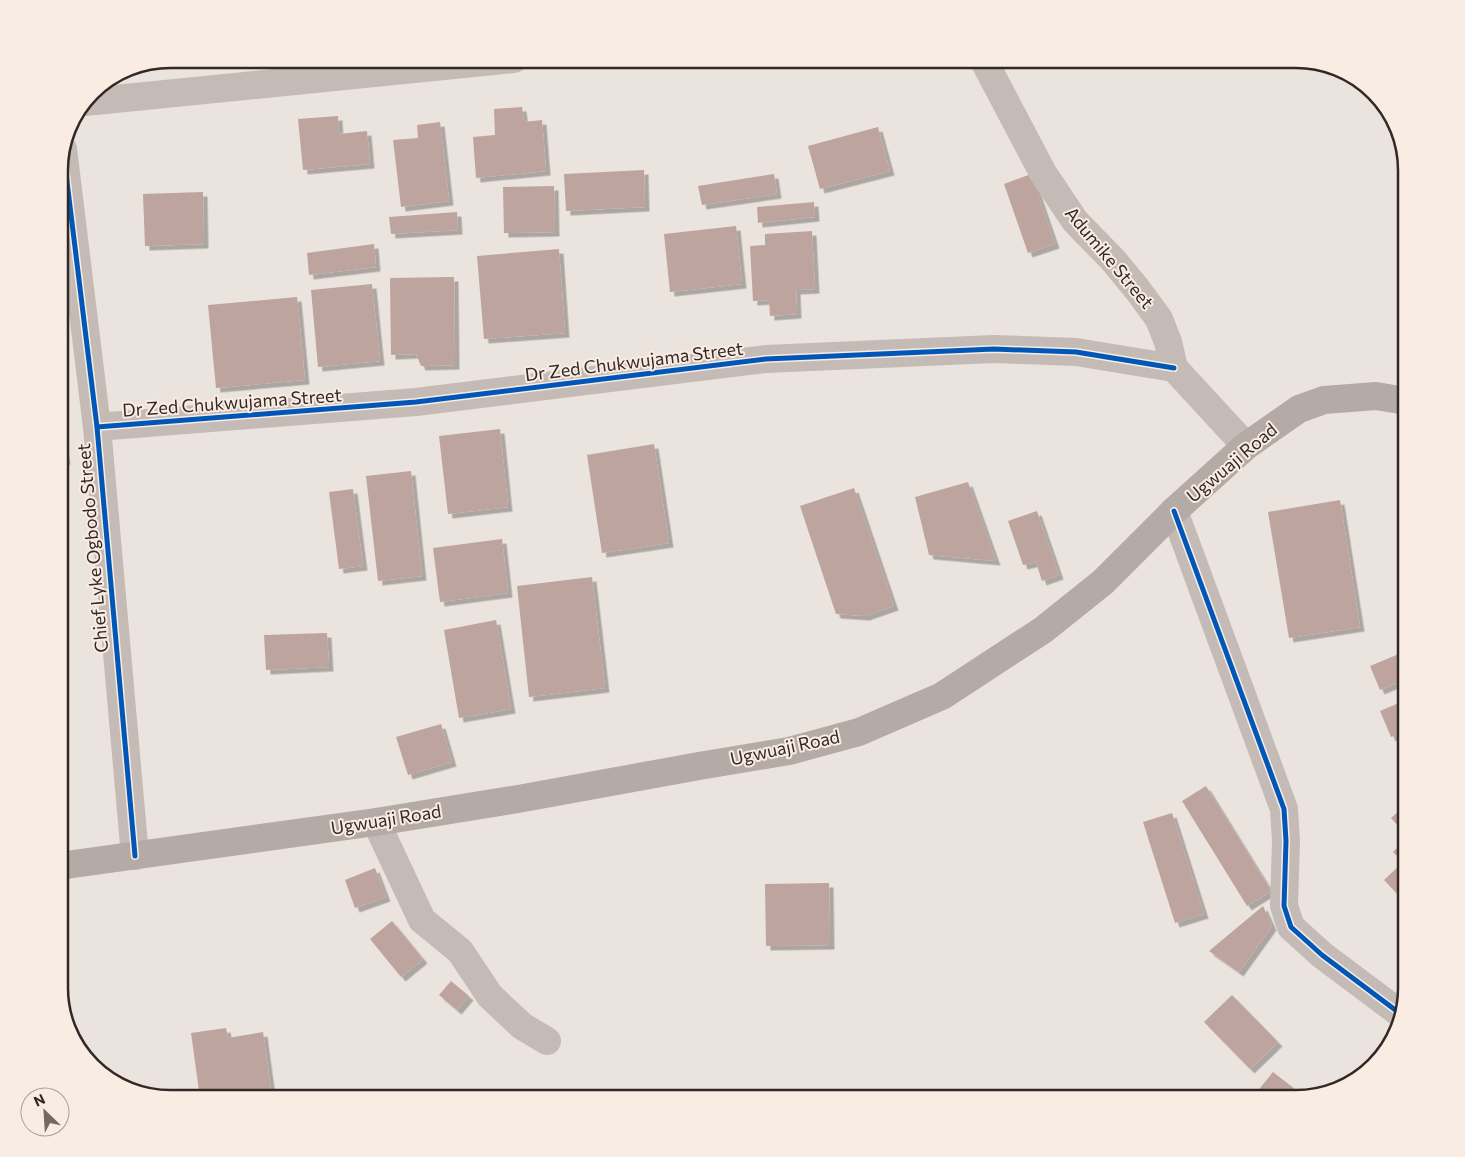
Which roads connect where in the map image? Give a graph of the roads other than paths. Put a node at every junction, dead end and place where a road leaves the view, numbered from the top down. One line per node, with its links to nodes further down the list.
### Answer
1 (434, 67): 3 (street)
2 (987, 67): 5 (street, Adumike Street)
3 (94, 101)
4 (68, 197): 7 (street, Chief Lyke Ogbodo Street)
5 (1174, 368): 7 (street, Dr Zed Chukwujama Street); 8 (street, Adumike Street)
6 (1398, 400): 8 (main road, Ugwuaji Road)
7 (97, 427): 11 (street, Chief Lyke Ogbodo Street)
8 (1246, 446): 9 (main road, Ugwuaji Road)
9 (1174, 511): 10 (main road, Ugwuaji Road); 13 (street)
10 (376, 822): 11 (main road, Ugwuaji Road); 14 (street)
11 (135, 856): 12 (main road, Ugwuaji Road)
12 (68, 865)
13 (1395, 1010)
14 (547, 1041)

